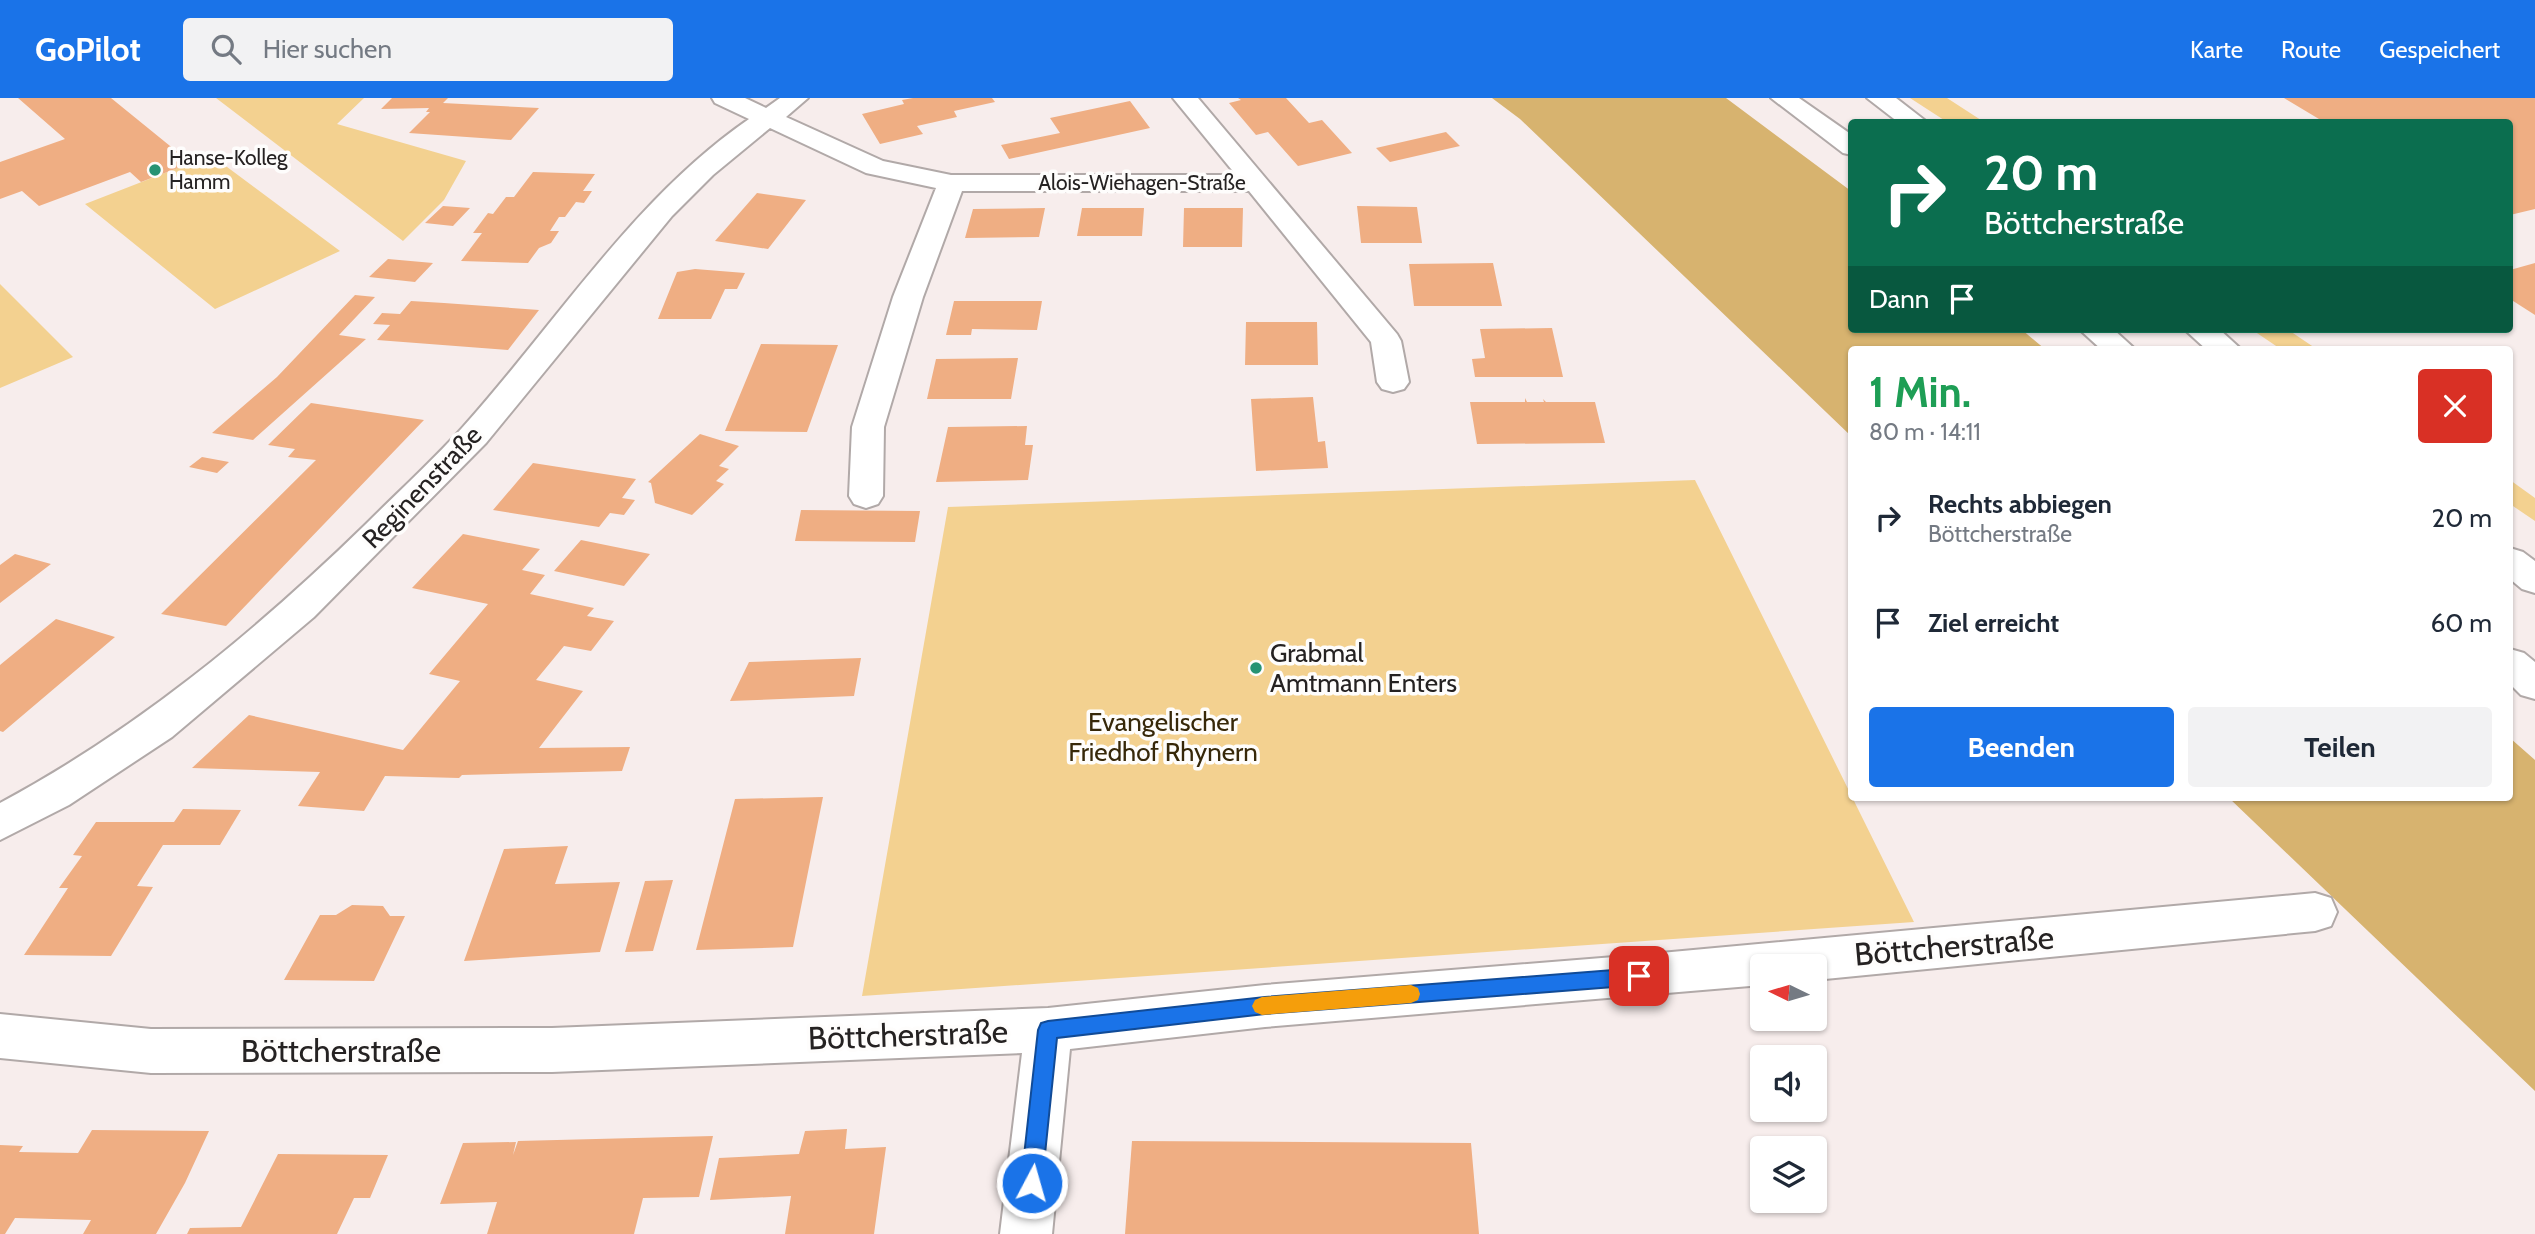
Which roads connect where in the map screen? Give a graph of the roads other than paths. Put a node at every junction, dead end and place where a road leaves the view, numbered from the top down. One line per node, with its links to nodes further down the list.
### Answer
1 (724, 98): 6 (main road, Alois-Wiehagen-Straße)
2 (796, 98): 6 (main road, Reginenstraße)
3 (1185, 98): 10 (main road)
4 (1783, 98): 8 (main road)
5 (1879, 98): 7 (main road)
6 (765, 118): 9 (main road, Alois-Wiehagen-Straße); 21 (main road, Reginenstraße)
7 (1910, 119)
8 (1848, 144)
9 (950, 183): 10 (main road, Alois-Wiehagen-Straße); 16 (main road)
10 (1257, 183): 15 (main road, Alois-Wiehagen-Straße)
11 (2099, 333): 13 (main road)
12 (2204, 333): 14 (main road)
13 (2116, 346)
14 (2222, 346)
15 (1393, 382)
16 (866, 496)
17 (2513, 563): 18 (main road)
18 (2535, 580)
19 (2513, 666): 20 (main road)
20 (2535, 684)
21 (0, 823)
22 (2315, 912): 23 (main road, Böttcherstraße)
23 (1048, 1030): 24 (main road, Böttcherstraße); 25 (main road)
24 (0, 1036)
25 (1026, 1234)

